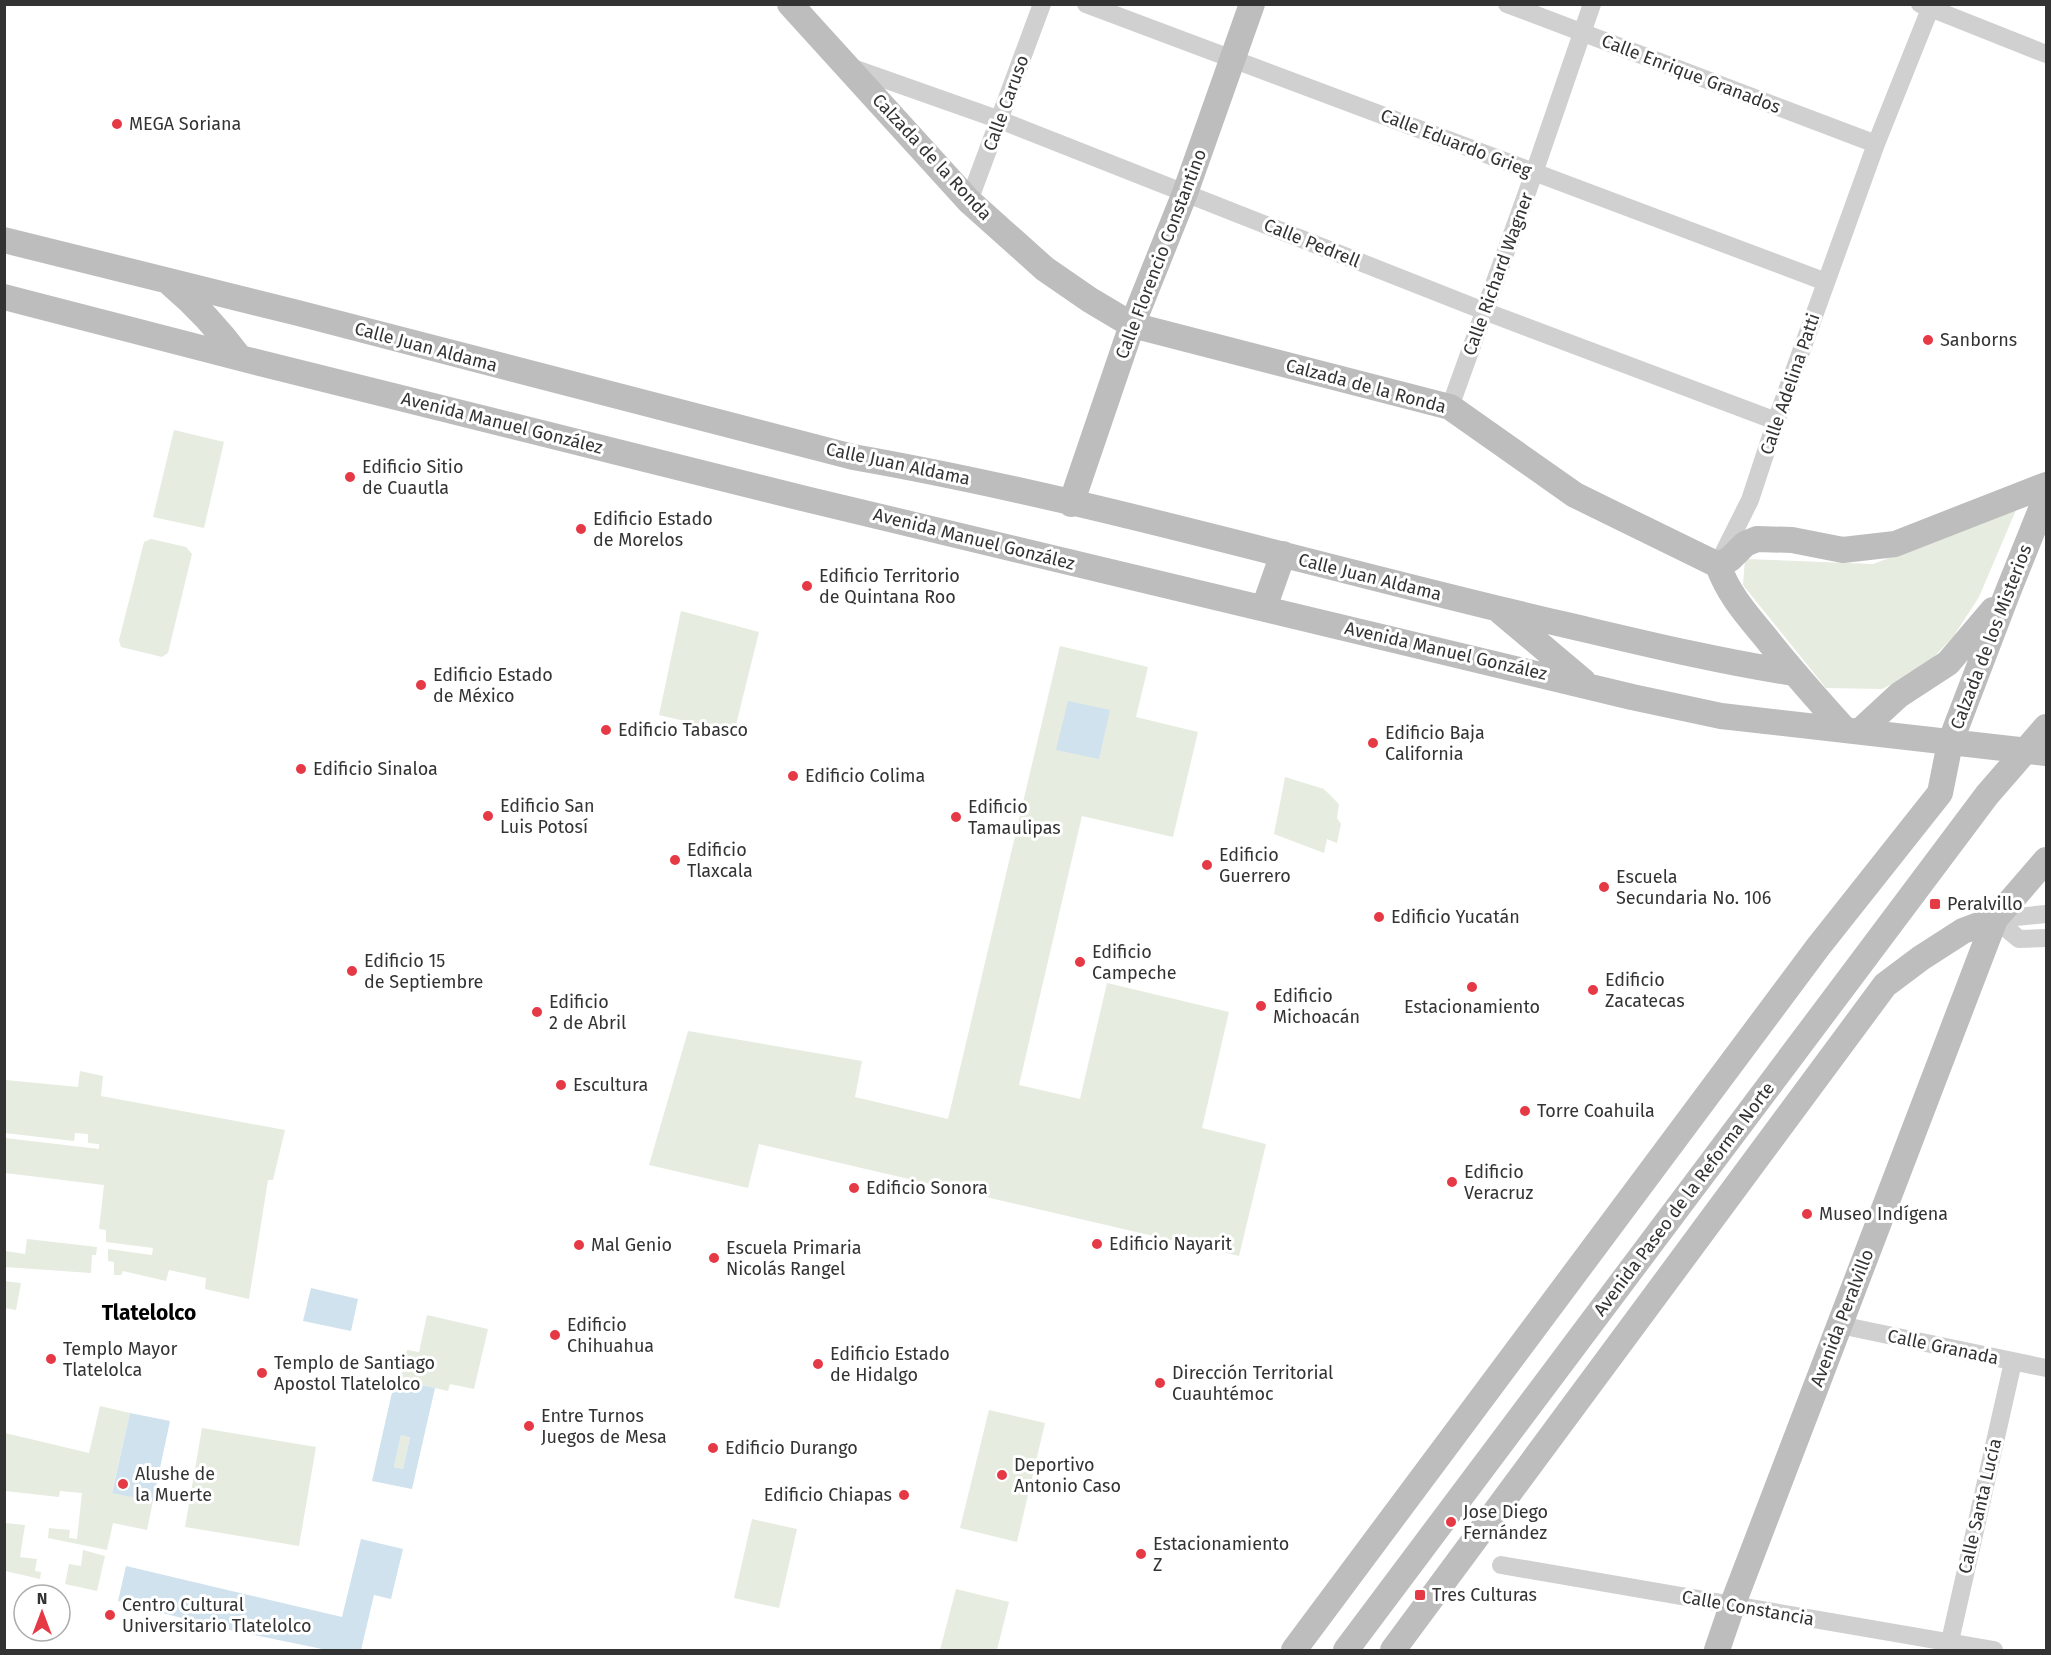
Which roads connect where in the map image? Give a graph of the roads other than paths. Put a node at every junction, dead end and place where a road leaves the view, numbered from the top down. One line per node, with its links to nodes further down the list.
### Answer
1 (790, 4): 11 (street, Calzada de la Ronda)
2 (1042, 4): 12 (street, Calle Caruso)
3 (1086, 4): 10 (street, Calle Eduardo Grieg)
4 (1252, 4): 10 (street, Calle Florencio Constantino)
5 (1507, 4): 8 (street, Calle Enrique Granados)
6 (1592, 4): 8 (street, Calle Richard Wagner)
7 (1927, 6): 9 (street); 13 (street, Calle Adelina Patti)
8 (1581, 33): 13 (street, Calle Enrique Granados); 14 (street, Calle Richard Wagner)
9 (2046, 54)
10 (1233, 58): 14 (street, Calle Eduardo Grieg); 15 (street, Calle Florencio Constantino)
11 (848, 67): 12 (street, Calle Pedrell); 16 (street, Calzada de la Ronda)
12 (1000, 120): 15 (street, Calle Pedrell); 16 (street, Calle Caruso)
13 (1876, 144): 19 (street, Calle Adelina Patti)
14 (1534, 173): 19 (street, Calle Eduardo Grieg); 21 (street, Calle Richard Wagner)
15 (1185, 193): 21 (street, Calle Pedrell); 22 (street, Calle Florencio Constantino)
16 (969, 201): 22 (street, Calzada de la Ronda)
17 (4, 240): 18 (street, Calle Juan Aldama)
18 (166, 280): 23 (street); 28 (street, Calle Juan Aldama)
19 (1826, 282): 25 (street, Calle Adelina Patti)
20 (4, 297): 23 (street, Avenida Manuel González)
21 (1484, 311): 24 (street, Calle Richard Wagner); 25 (street, Calle Pedrell)
22 (1132, 325): 24 (street, Calzada de la Ronda); 28 (street, Calle Florencio Constantino)
23 (240, 358): 32 (street, Avenida Manuel González)
24 (1450, 407): 30 (street, Calzada de la Ronda)
25 (1776, 421): 30 (street, Calle Adelina Patti)
26 (2046, 485): 30 (street)
27 (2046, 497): 31 (street, Calzada de los Misterios)
28 (1071, 504): 29 (street, Calle Juan Aldama)
29 (1283, 554): 32 (street); 33 (street, Calle Juan Aldama)
30 (1718, 565): 34 (street)
31 (2007, 594): 37 (street); 38 (street, Calzada de los Misterios)
32 (1264, 608): 35 (street, Avenida Manuel González)
33 (1498, 609): 34 (street, Calle Juan Aldama); 35 (street)
34 (1794, 673): 37 (street)
35 (1588, 685): 37 (street, Avenida Manuel González)
36 (2046, 727): 39 (street, Avenida Paseo de la Reforma Norte)
37 (1853, 730): 38 (street, Avenida Manuel González)
38 (1950, 743): 39 (street, Avenida Manuel González); 50 (street)
39 (2036, 752): 51 (street, Avenida Paseo de la Reforma Norte)
40 (2046, 860): 42 (street)
41 (2046, 914): 42 (street)
42 (1995, 920): 43 (street); 44 (street, Avenida Peralvillo); 52 (street, Avenida Paseo de la Reforma Norte)
43 (2046, 938)
44 (1840, 1325): 45 (street, Calle Granada); 48 (street, Avenida Peralvillo)
45 (2013, 1362): 46 (street, Calle Granada); 49 (street, Calle Santa Lucía)
46 (2046, 1368)
47 (1501, 1565): 48 (street, Calle Constancia)
48 (1732, 1606): 49 (street, Calle Constancia); 53 (street, Avenida Peralvillo)
49 (1949, 1646): 54 (street, Calle Constancia)
50 (1294, 1650)
51 (1346, 1650)
52 (1393, 1650)
53 (1717, 1650)
54 (1994, 1650)

